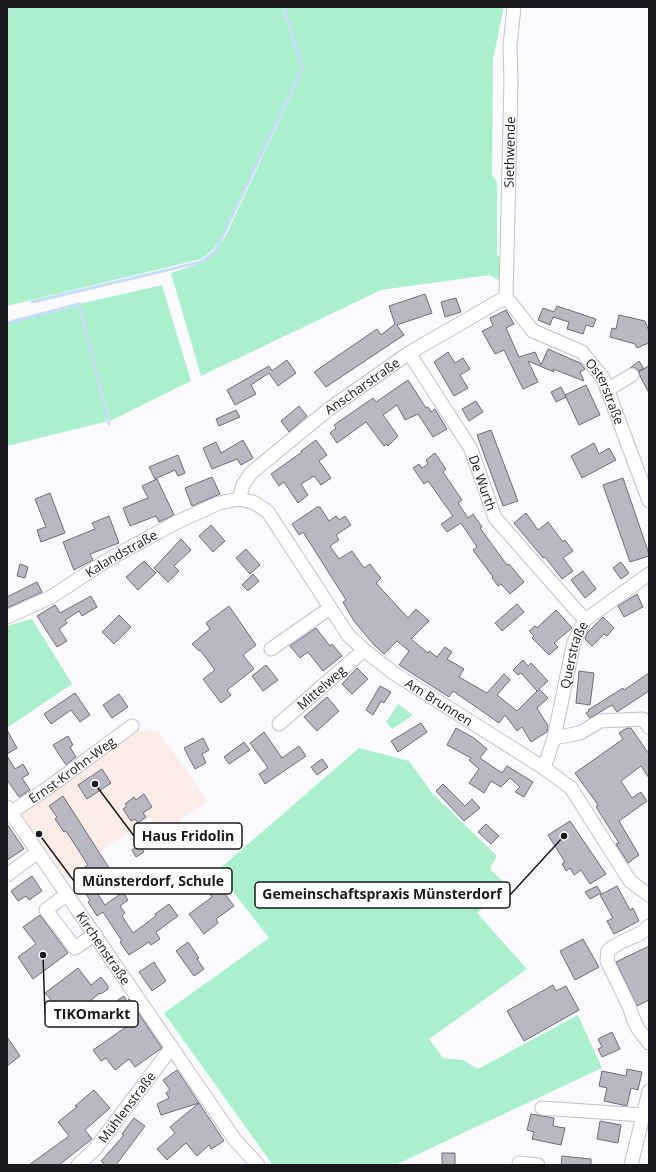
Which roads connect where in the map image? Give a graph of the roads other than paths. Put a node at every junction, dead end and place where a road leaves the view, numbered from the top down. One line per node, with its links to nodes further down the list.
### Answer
1 (514, 7): 2 (street, Siethwende)
2 (506, 297): 3 (street, Anscharstraße); 5 (street, Osterstraße)
3 (409, 353): 6 (street, Anscharstraße); 11 (street, De Wurth)
4 (632, 375): 5 (street)
5 (607, 390): 7 (street, Osterstraße)
6 (239, 499): 9 (street, Am Brunnen); 10 (street, Kalandstraße)
7 (649, 501)
8 (649, 574): 11 (street, Querstraße)
9 (330, 608): 12 (street); 13 (street, Am Brunnen)
10 (7, 617)
11 (585, 620): 17 (street, Querstraße)
12 (271, 649)
13 (364, 650): 14 (street, Mittelweg); 18 (street, Am Brunnen)
14 (279, 724)
15 (132, 726): 19 (street, Ernst-Krohn-Weg)
16 (649, 727): 17 (street)
17 (554, 738): 18 (street, Querstraße)
18 (544, 768): 23 (street, Am Brunnen)
19 (8, 812): 20 (street, Kirchenstraße)
20 (38, 852): 21 (street); 22 (street, Kirchenstraße)
21 (7, 875)
22 (67, 894): 25 (street, Kirchenstraße); 25 (street)
23 (649, 895)
24 (649, 926): 26 (street)
25 (94, 934): 27 (street, Kirchenstraße)
26 (649, 1043)
27 (172, 1047): 31 (street, Mühlenstraße); 33 (street, Kirchenstraße)
28 (649, 1091): 30 (street)
29 (542, 1108): 30 (street)
30 (643, 1115): 35 (street)
31 (85, 1163)
32 (519, 1163): 34 (street)
33 (258, 1165)
34 (538, 1165)
35 (631, 1165)

